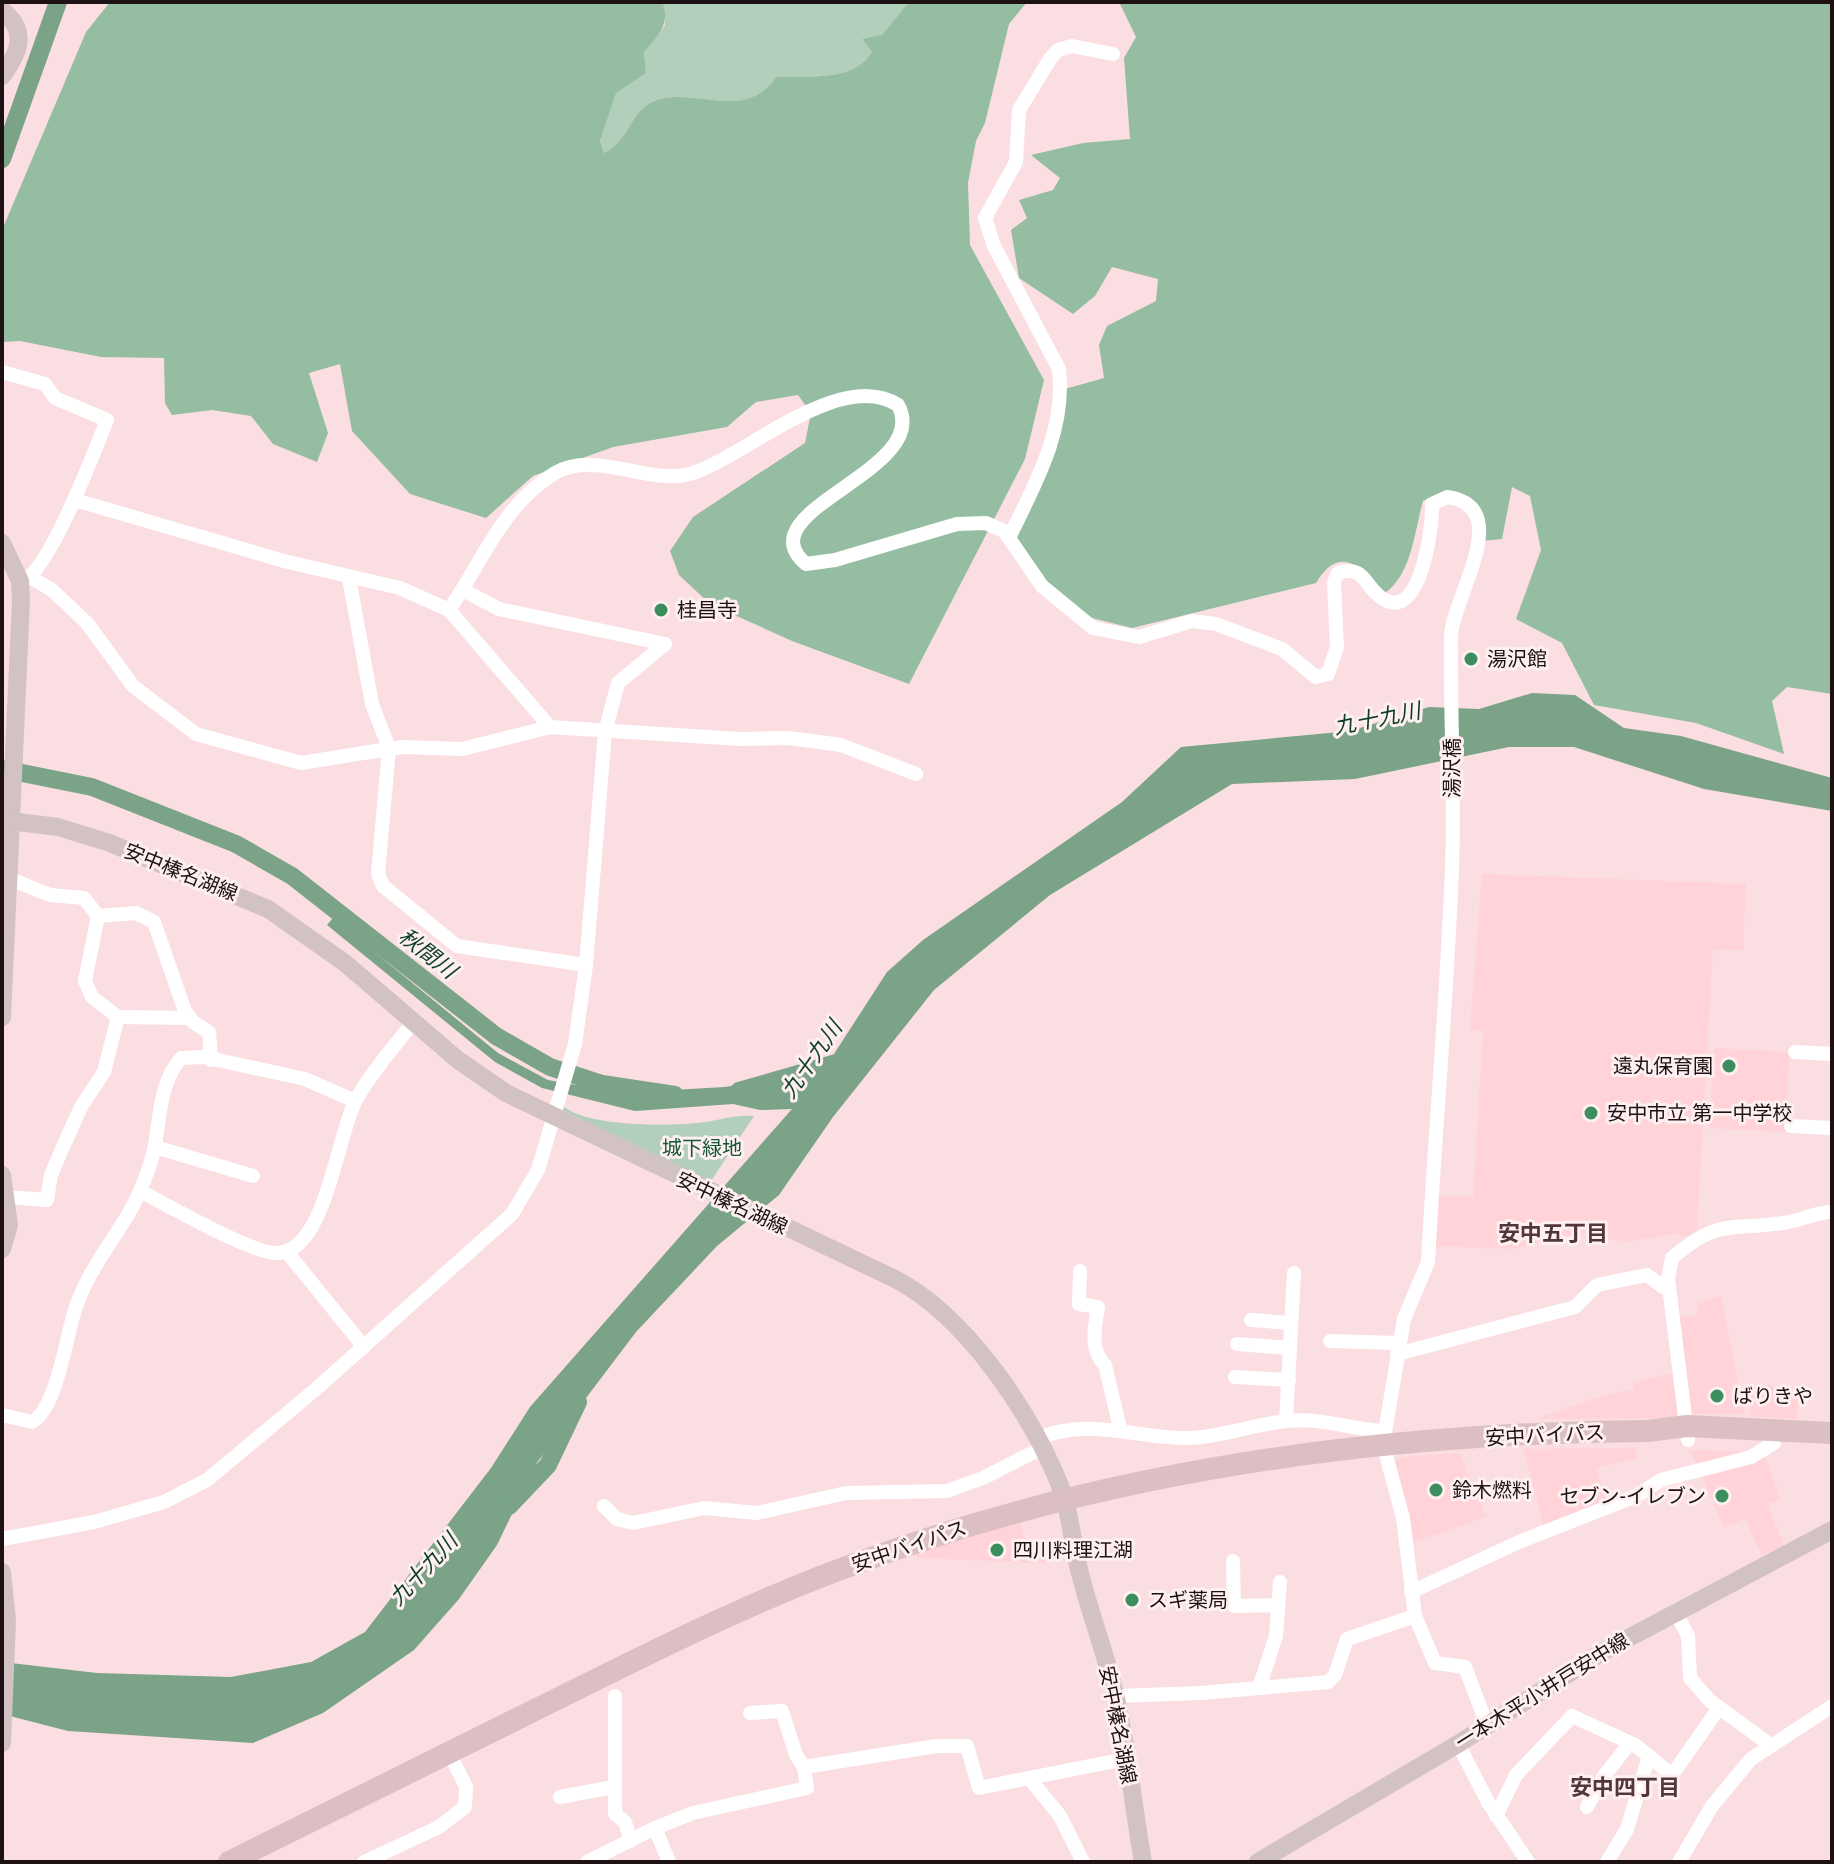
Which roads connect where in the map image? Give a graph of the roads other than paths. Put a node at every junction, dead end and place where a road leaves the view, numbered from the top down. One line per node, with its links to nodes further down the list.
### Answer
1 (2, 10): 3 (main road)
2 (1113, 54): 6 (street)
3 (2, 76)
4 (2, 372): 5 (street)
5 (75, 500): 8 (street); 9 (street)
6 (1009, 538): 10 (street); 48 (street, 湯沢橋)
7 (2, 543): 9 (main road)
8 (349, 578): 11 (street); 14 (street)
9 (25, 579): 14 (street); 16 (main road)
10 (463, 590): 11 (street); 13 (street)
11 (449, 610): 12 (street)
12 (550, 727): 13 (street); 14 (street)
13 (605, 732): 15 (street); 19 (street)
14 (389, 748): 19 (street)
15 (916, 774)
16 (6, 820): 17 (main road); 23 (main road, 安中榛名湖線)
17 (8, 878): 18 (street); 20 (main road)
18 (98, 916): 21 (street); 22 (street)
19 (586, 965): 28 (street)
20 (2, 1017)
21 (118, 1017): 22 (street); 35 (street)
22 (189, 1018): 26 (street)
23 (414, 1021): 27 (street); 28 (main road, 安中榛名湖線)
24 (1795, 1052): 25 (street)
25 (1832, 1054)
26 (211, 1060): 27 (street); 31 (street)
27 (355, 1101): 38 (street)
28 (557, 1110): 46 (street); 58 (main road, 安中榛名湖線)
29 (1791, 1126): 30 (street)
30 (1832, 1128)
31 (155, 1147): 33 (street); 34 (street)
32 (2, 1175): 35 (main road)
33 (253, 1176)
34 (140, 1191): 38 (street); 51 (street)
35 (6, 1197): 37 (main road)
36 (1832, 1212): 41 (street)
37 (2, 1249)
38 (286, 1251): 46 (street)
39 (1080, 1271): 53 (street)
40 (1294, 1273): 43 (street)
41 (1669, 1287): 48 (street); 54 (street)
42 (1251, 1320): 43 (street)
43 (1291, 1323): 47 (street)
44 (1330, 1341): 48 (street)
45 (1237, 1344): 47 (street)
46 (364, 1347): 63 (street)
47 (1290, 1348): 50 (street)
48 (1398, 1349): 56 (street, 湯沢橋)
49 (1235, 1377): 50 (street)
50 (1289, 1380): 52 (street)
51 (2, 1415)
52 (1286, 1421): 53 (street); 56 (street)
53 (1120, 1428): 58 (street)
54 (1688, 1433): 55 (highway, 安中バイパス); 56 (highway, 安中バイパス); 57 (highway, 安中バイパス)
55 (1832, 1433)
56 (1384, 1438): 60 (highway, 安中バイパス); 67 (street)
57 (1774, 1443): 59 (highway, 安中バイパス); 67 (street)
58 (1039, 1444): 60 (main road, 安中榛名湖線); 61 (street)
59 (1832, 1448)
60 (1065, 1498): 73 (main road, 安中榛名湖線); 82 (highway, 安中バイパス)
61 (604, 1506)
62 (1832, 1530): 69 (main road, 一本木平小井戸安中線)
63 (2, 1539)
64 (1233, 1561): 68 (street)
65 (2, 1572): 78 (main road)
66 (1280, 1582): 68 (street)
67 (1411, 1592): 70 (street)
68 (1278, 1605): 71 (street)
69 (1675, 1611): 75 (street); 77 (main road, 一本木平小井戸安中線)
70 (1415, 1616): 71 (street); 77 (street)
71 (1260, 1685): 73 (street)
72 (615, 1696): 87 (street)
73 (1116, 1696): 84 (main road, 安中榛名湖線)
74 (1832, 1706): 81 (street)
75 (1719, 1708): 81 (street); 83 (street)
76 (750, 1713): 85 (street)
77 (1487, 1725): 80 (main road, 一本木平小井戸安中線)
78 (2, 1743)
79 (1630, 1743): 83 (street); 89 (street); 90 (street)
80 (1458, 1744): 90 (street); 100 (main road, 一本木平小井戸安中線)
81 (1769, 1744): 102 (street)
82 (449, 1752): 94 (highway, 安中バイパス); 95 (street)
83 (1649, 1756): 101 (street)
84 (1125, 1759): 86 (street); 99 (main road, 安中榛名湖線)
85 (804, 1767): 86 (street); 91 (street)
86 (1029, 1778): 98 (street)
87 (614, 1787): 88 (street); 92 (street)
88 (560, 1797)
89 (1587, 1807)
90 (1496, 1816): 93 (street)
91 (655, 1828): 92 (street); 97 (street)
92 (631, 1841): 96 (street)
93 (1521, 1860)
94 (229, 1862)
95 (364, 1862)
96 (587, 1862)
97 (669, 1862)
98 (1083, 1862)
99 (1143, 1862)
100 (1258, 1862)
101 (1607, 1862)
102 (1679, 1862)

